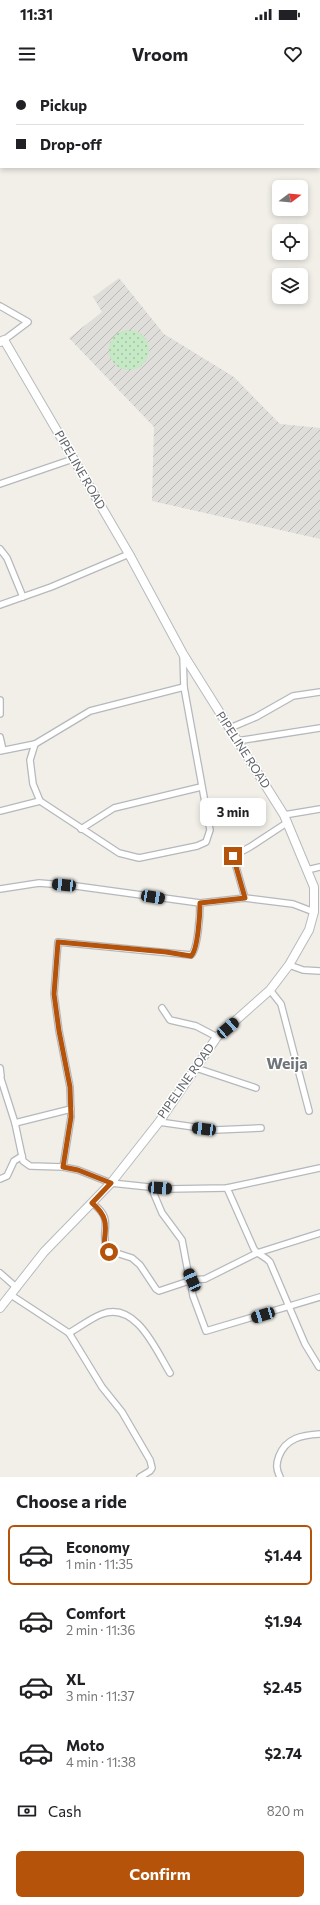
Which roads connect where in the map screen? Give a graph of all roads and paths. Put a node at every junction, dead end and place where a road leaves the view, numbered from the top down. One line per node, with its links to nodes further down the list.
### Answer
1 (0, 306): 2 (street)
2 (2, 341): 3 (street, PIPELINE ROAD)
3 (73, 459): 4 (street); 6 (street, PIPELINE ROAD)
4 (0, 484)
5 (0, 549): 7 (street)
6 (129, 554): 7 (street); 9 (street, PIPELINE ROAD)
7 (23, 597): 8 (street)
8 (0, 605)
9 (183, 654): 10 (street); 14 (street, PIPELINE ROAD)
10 (184, 687): 18 (street); 20 (street)
11 (320, 692): 14 (street)
12 (0, 700): 13 (street)
13 (0, 714)
14 (230, 728): 17 (street, PIPELINE ROAD)
15 (320, 728): 17 (street)
16 (0, 737): 19 (street)
17 (237, 741): 24 (street, PIPELINE ROAD)
18 (35, 744): 19 (street); 21 (street)
19 (2, 750)
20 (201, 787): 25 (street); 25 (street)
21 (40, 801): 23 (street); 25 (street)
22 (320, 809): 24 (street)
23 (0, 811)
24 (286, 819): 27 (street, PIPELINE ROAD); 29 (street)
25 (81, 828)
26 (320, 867): 27 (street)
27 (307, 870): 31 (street, PIPELINE ROAD)
28 (0, 889): 30 (street)
29 (245, 898): 30 (street); 31 (street)
30 (200, 903): 41 (street)
31 (314, 912): 32 (street, PIPELINE ROAD)
32 (289, 964): 33 (street); 34 (street, PIPELINE ROAD)
33 (320, 971)
34 (270, 990): 36 (street, PIPELINE ROAD); 42 (street)
35 (162, 1008): 36 (street)
36 (217, 1037): 38 (street, PIPELINE ROAD)
37 (0, 1068): 39 (street)
38 (196, 1068): 40 (street); 43 (street, PIPELINE ROAD)
39 (0, 1076): 44 (street)
40 (256, 1088)
41 (70, 1109): 44 (street); 47 (street)
42 (309, 1111)
43 (159, 1122): 45 (street); 50 (street, PIPELINE ROAD)
44 (15, 1123): 46 (street)
45 (261, 1128)
46 (22, 1156): 47 (street); 49 (street)
47 (63, 1167): 50 (street)
48 (320, 1168): 52 (street)
49 (0, 1179)
50 (111, 1183): 51 (street); 53 (street, PIPELINE ROAD)
51 (151, 1187): 52 (street); 57 (street)
52 (227, 1188): 55 (street)
53 (92, 1203): 57 (street); 58 (street, PIPELINE ROAD)
54 (320, 1233): 55 (street)
55 (257, 1253): 57 (street); 60 (street)
56 (0, 1273): 58 (street)
57 (192, 1280): 60 (street)
58 (14, 1291): 61 (street, PIPELINE ROAD); 62 (street)
59 (320, 1298): 60 (street)
60 (290, 1307): 63 (street)
61 (0, 1308)
62 (69, 1333): 64 (street); 66 (street)
63 (319, 1368)
64 (170, 1373)
65 (320, 1434): 67 (street)
66 (140, 1477)
67 (280, 1477)

